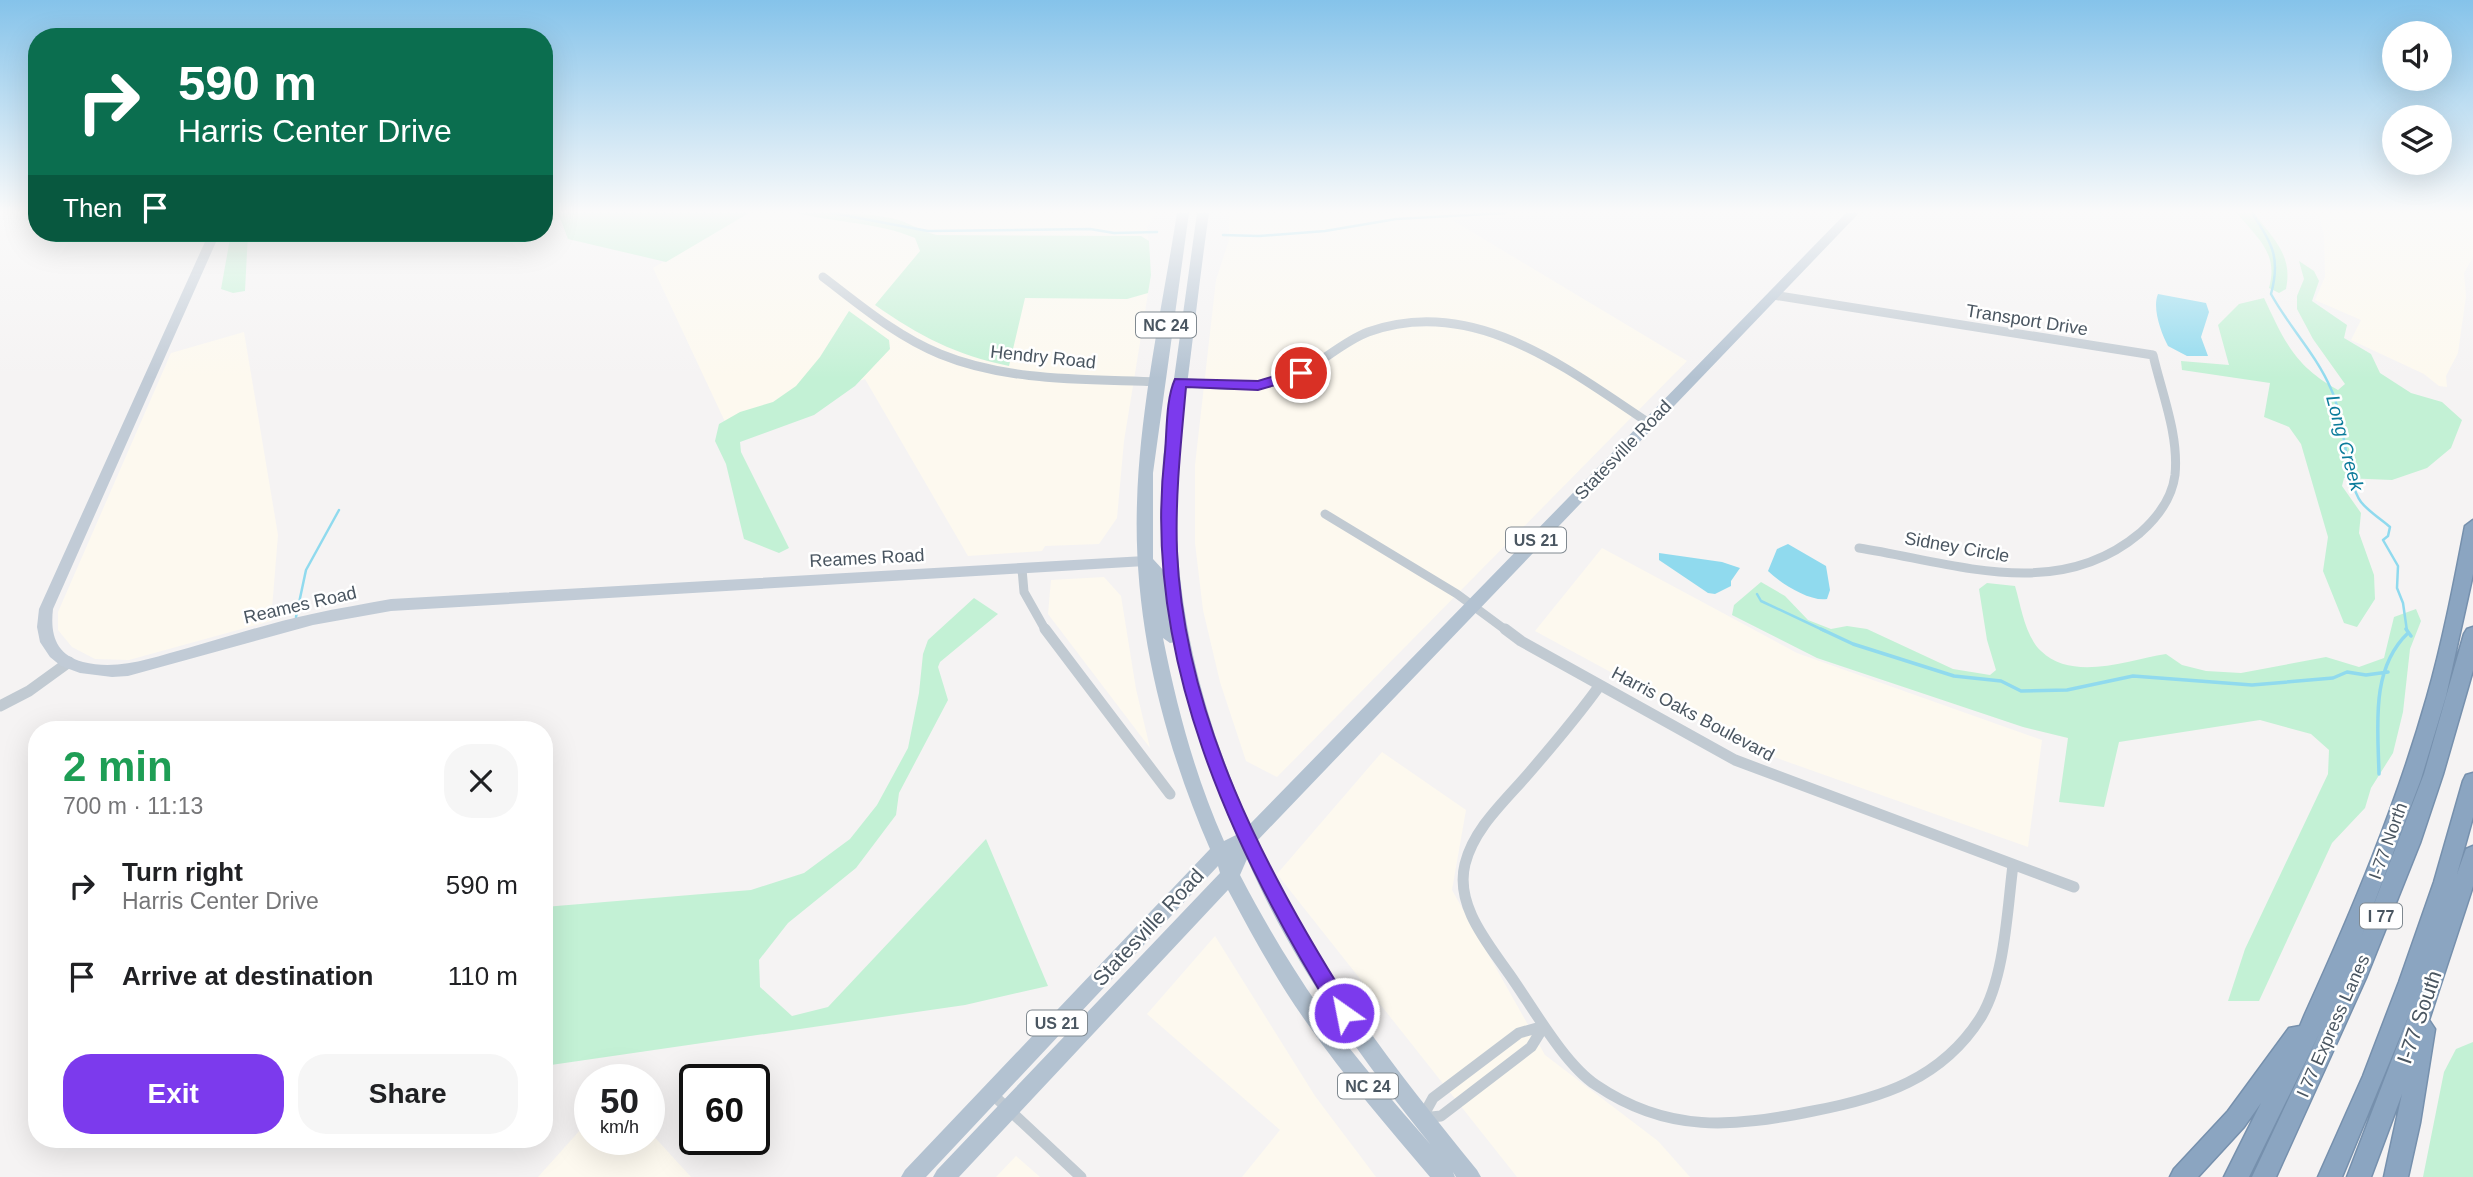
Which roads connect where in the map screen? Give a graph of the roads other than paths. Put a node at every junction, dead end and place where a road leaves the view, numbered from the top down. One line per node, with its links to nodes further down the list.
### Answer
1 (198, 268): 18 (main road, Reames Road)
2 (1175, 268): 8 (main road, NC 24)
3 (1196, 268): 9 (main road, NC 24)
4 (1799, 268): 6 (main road, Statesville Road / US 21)
5 (823, 277): 8 (street, Hendry Road)
6 (1773, 295): 7 (street, Transport Drive); 10 (main road, Statesville Road / US 21)
7 (2152, 355): 13 (street, Sidney Circle)
8 (1158, 382): 14 (main road, NC 24)
9 (1180, 382): 10 (street); 21 (main road, NC 24)
10 (1649, 423): 16 (main road, Statesville Road / US 21)
11 (1325, 514): 16 (street, Harris Oaks Boulevard)
12 (2473, 526): 31 (highway, I-77 North / I 77)
13 (1859, 548)
14 (1145, 561): 15 (main road, Reames Road); 21 (main road); 25 (main road, NC 24)
15 (1022, 569): 18 (main road, Reames Road); 23 (street)
16 (1472, 605): 19 (street, Harris Oaks Boulevard); 24 (main road, Statesville Road / US 21)
17 (2473, 634): 43 (highway, I 77 Express Lanes / I 77)
18 (69, 662): 20 (street)
19 (1600, 685): 27 (street, Harris Oaks Boulevard); 32 (street)
20 (0, 706)
21 (1198, 711): 24 (main road, NC 24)
22 (2473, 781): 44 (highway, I 77)
23 (1170, 794)
24 (1247, 839): 25 (main road, Statesville Road / US 21); 28 (main road, Statesville Road / US 21); 35 (main road, NC 24)
25 (1220, 851): 28 (main road, NC 24); 33 (main road, Statesville Road / US 21)
26 (2473, 855): 30 (highway, I-77 South)
27 (2013, 865): 29 (street, Harris Oaks Boulevard); 32 (street)
28 (1231, 873): 34 (main road, Statesville Road / US 21); 39 (main road, NC 24)
29 (2074, 887)
30 (2431, 984): 45 (highway, I-77 South); 46 (highway)
31 (2320, 1006): 41 (highway); 42 (highway, I-77 North / I 77)
32 (1544, 1026): 35 (street); 35 (street)
33 (990, 1092): 34 (street); 36 (main road, Statesville Road / US 21)
34 (1009, 1110): 37 (main road, Statesville Road / US 21); 38 (street)
35 (1422, 1119): 40 (main road, NC 24)
36 (920, 1173)
37 (944, 1177)
38 (1081, 1177)
39 (1444, 1177)
40 (1469, 1177)
41 (2182, 1177)
42 (2236, 1177)
43 (2263, 1177)
44 (2330, 1177)
45 (2359, 1177)
46 (2396, 1177)

